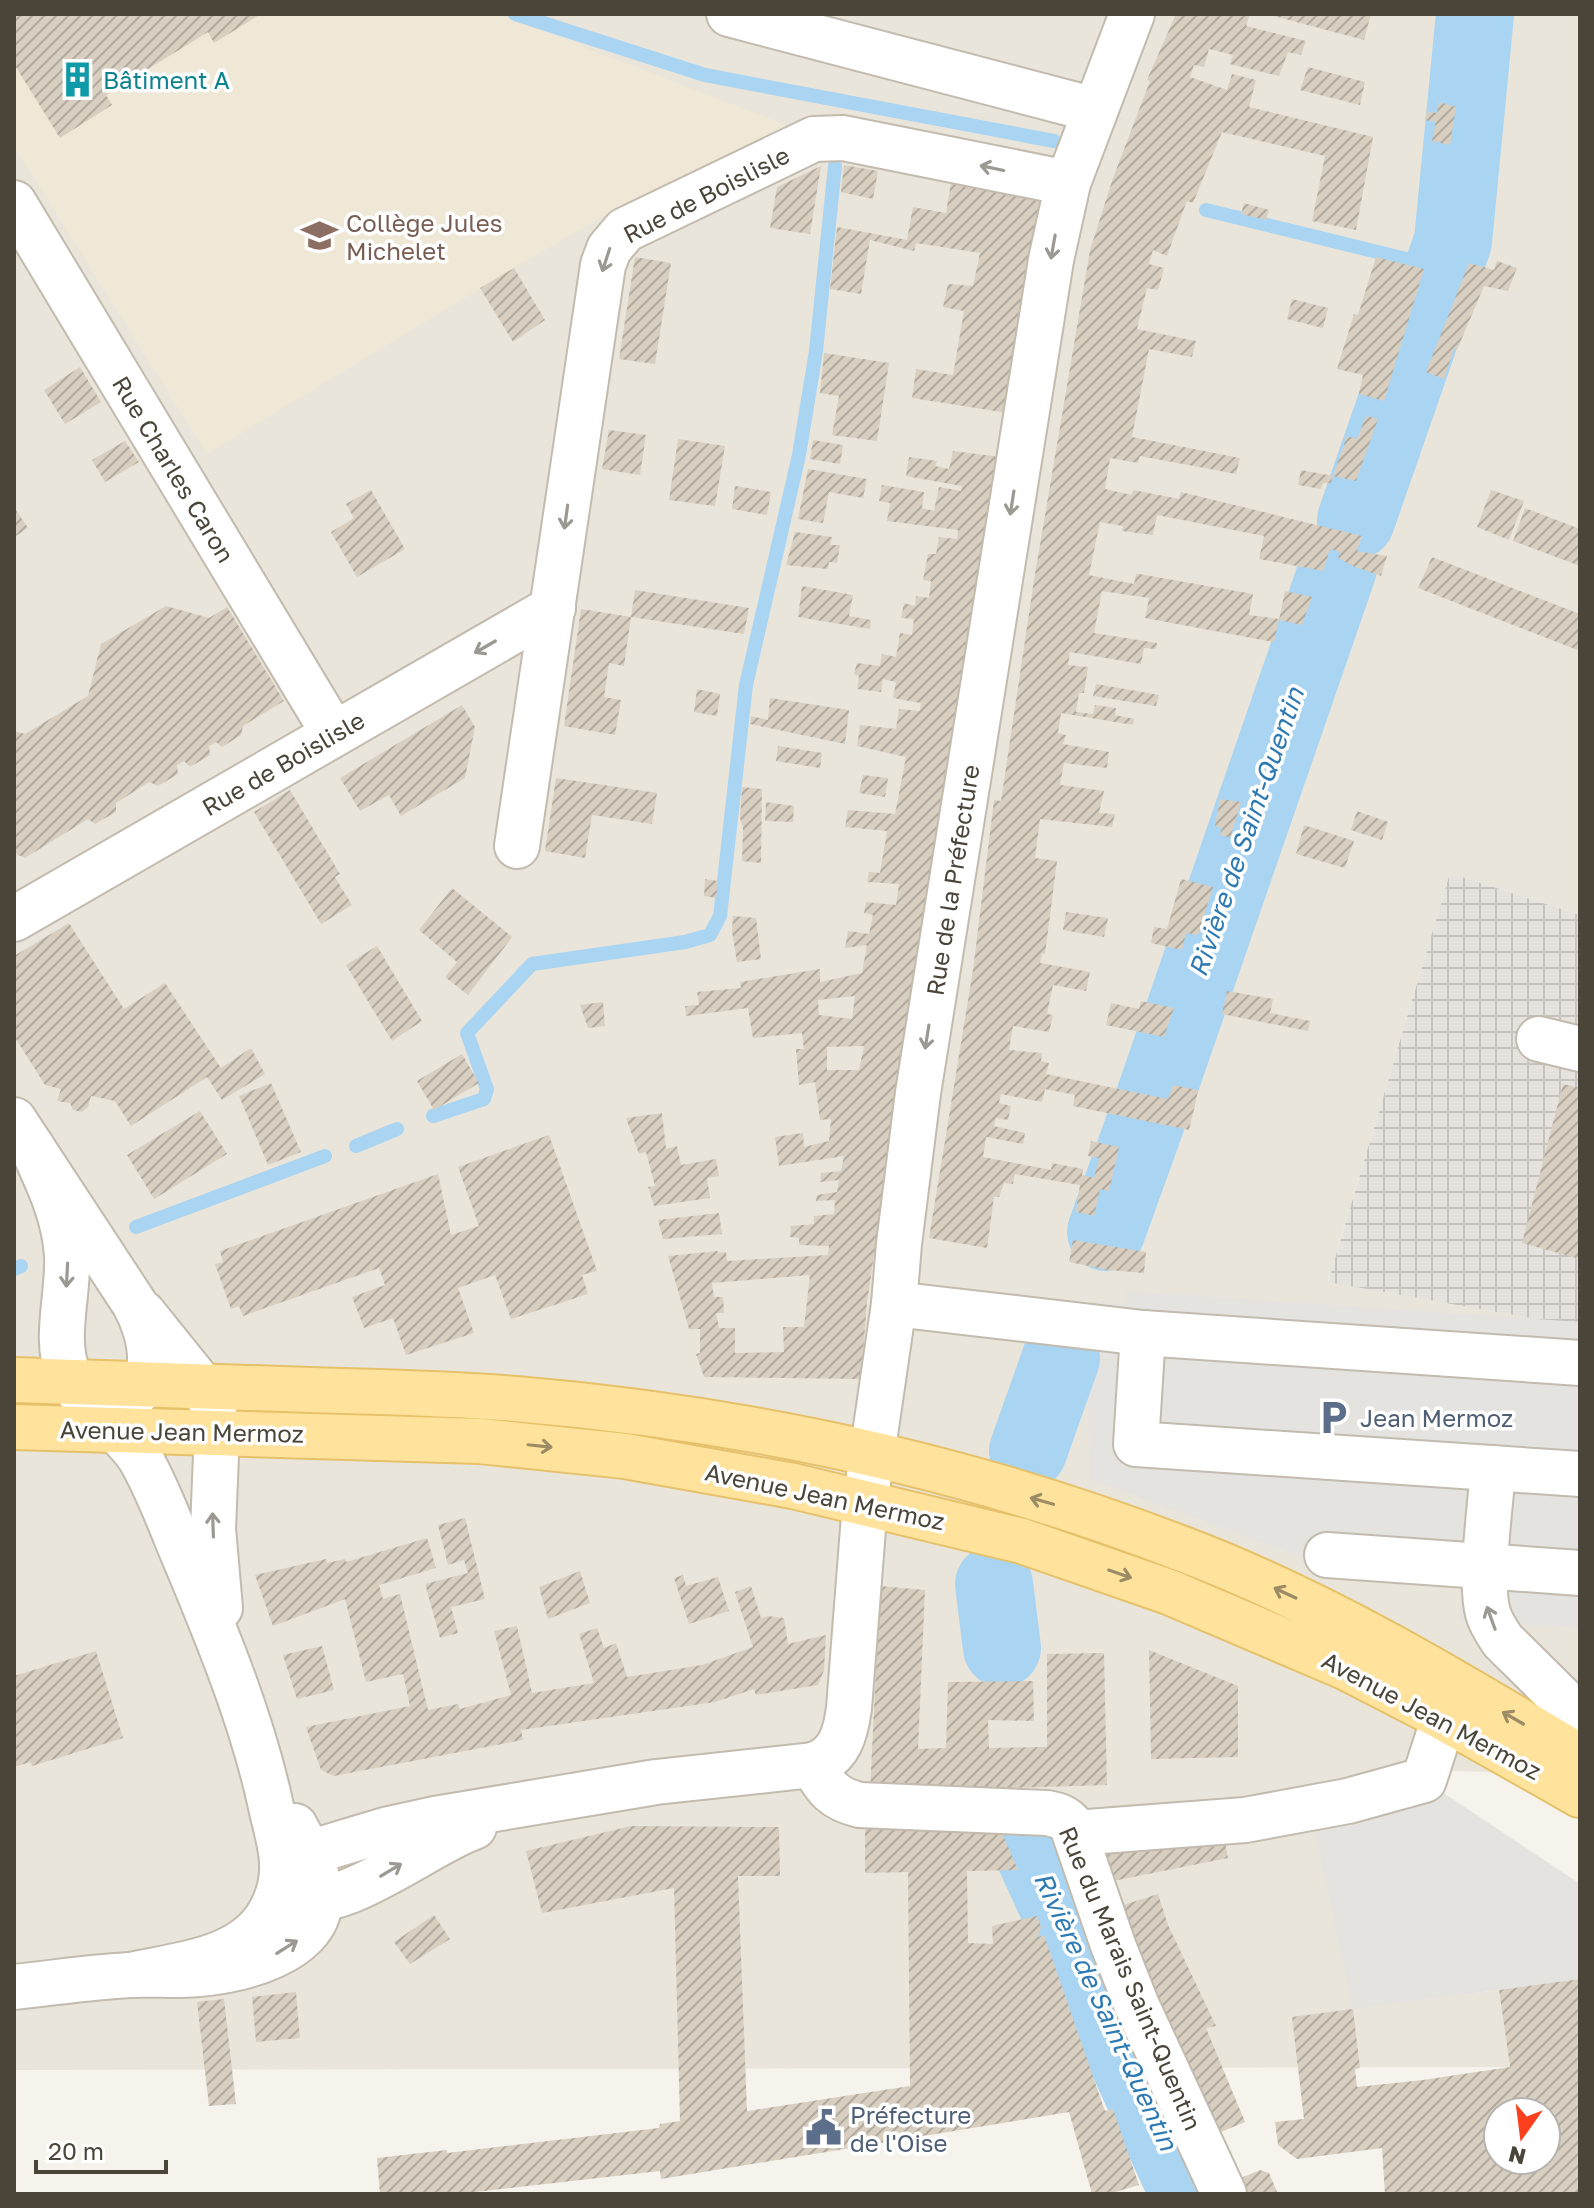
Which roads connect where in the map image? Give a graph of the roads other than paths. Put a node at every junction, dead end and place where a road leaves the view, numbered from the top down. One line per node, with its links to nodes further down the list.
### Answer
1 (729, 14): 3 (street)
2 (1132, 14): 3 (street, Rue de la Préfecture)
3 (1095, 110): 4 (street, Rue de la Préfecture)
4 (1068, 183): 6 (street, Rue de Boislisle, one-way to 6); 12 (street, Rue de la Préfecture, one-way to 12)
5 (16, 211): 7 (street, Rue Charles Caron)
6 (553, 608): 7 (street, Rue de Boislisle, one-way to 7); 8 (street, Rue de Boislisle)
7 (334, 734): 9 (street, Rue de Boislisle)
8 (517, 846)
9 (14, 919)
10 (23, 1134): 11 (street); 17 (street, one-way to 17)
11 (134, 1303): 15 (street); 18 (street)
12 (894, 1304): 13 (street); 20 (street, Rue de la Préfecture)
13 (1143, 1333): 14 (street); 21 (street)
14 (1580, 1363)
15 (146, 1384): 17 (main road, Avenue Jean Mermoz); 18 (main road, Avenue Jean Mermoz)
16 (18, 1388): 17 (main road, Avenue Jean Mermoz)
17 (97, 1398): 18 (main road, Avenue Jean Mermoz); 19 (main road, Avenue Jean Mermoz); 27 (street)
18 (210, 1407): 20 (main road, Avenue Jean Mermoz); 23 (main road, Avenue Jean Mermoz, one-way to 23); 27 (street, one-way to 18)
19 (14, 1427)
20 (871, 1454): 23 (street, Rue de la Préfecture); 30 (main road, Avenue Jean Mermoz, one-way to 20)
21 (1493, 1468): 22 (street); 25 (street)
22 (1580, 1474)
23 (865, 1503): 29 (main road, Avenue Jean Mermoz, one-way to 29); 31 (street, Rue de la Préfecture)
24 (1327, 1555): 25 (street)
25 (1487, 1566): 26 (street); 28 (street, one-way to 25)
26 (1580, 1573)
27 (226, 1658): 34 (street)
28 (1580, 1717)
29 (1444, 1718): 32 (main road, Avenue Jean Mermoz); 33 (street)
30 (1580, 1757)
31 (822, 1760): 33 (street, Rue du Marais Saint-Quentin); 34 (street)
32 (1580, 1795)
33 (1075, 1833): 36 (street, Rue du Marais Saint-Quentin)
34 (297, 1876): 35 (street)
35 (14, 1987)
36 (1224, 2194)

